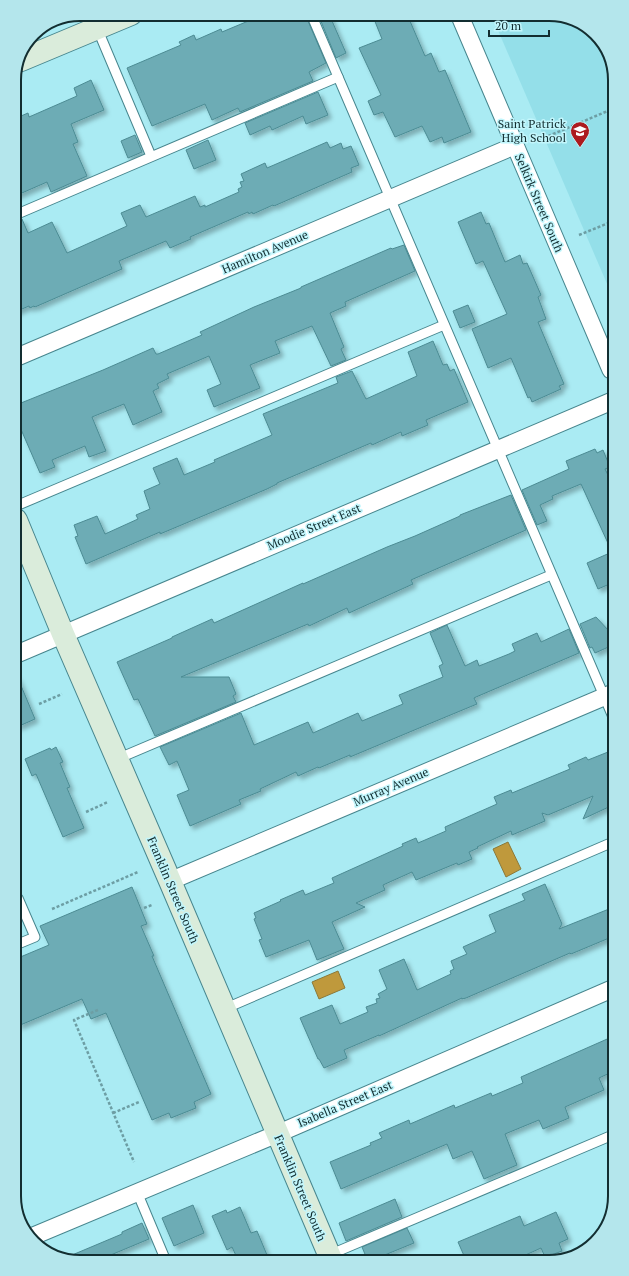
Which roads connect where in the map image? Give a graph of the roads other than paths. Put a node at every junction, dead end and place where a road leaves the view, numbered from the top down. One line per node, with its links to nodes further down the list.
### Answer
1 (114, 21): 4 (street)
2 (314, 21): 6 (lane)
3 (462, 21): 7 (street, Selkirk Street South)
4 (97, 28): 5 (street); 8 (lane)
5 (25, 58)
6 (338, 77): 8 (lane); 9 (lane)
7 (514, 146): 9 (street, Hamilton Avenue); 13 (street, Selkirk Street South)
8 (151, 156): 10 (lane)
9 (391, 199): 11 (lane); 12 (street, Hamilton Avenue)
10 (21, 212)
11 (444, 325): 15 (lane); 16 (lane)
12 (21, 355)
13 (608, 363)
14 (608, 403): 15 (street, Moodie Street East)
15 (497, 450): 18 (lane); 19 (street, Moodie Street East)
16 (21, 504)
17 (21, 532): 19 (street, Franklin Street South)
18 (551, 575): 21 (lane); 22 (lane)
19 (63, 634): 20 (street, Moodie Street East); 22 (street, Franklin Street South)
20 (21, 652)
21 (608, 694): 24 (street, Murray Avenue)
22 (117, 759): 24 (street, Franklin Street South)
23 (608, 845): 28 (lane)
24 (170, 880): 28 (street, Franklin Street South)
25 (21, 905): 26 (lane)
26 (21, 943)
27 (608, 991): 29 (street, Isabella Street East)
28 (224, 1009): 29 (street, Franklin Street South)
29 (277, 1134): 31 (street, Isabella Street East); 34 (street, Franklin Street South)
30 (608, 1137): 35 (lane)
31 (137, 1192): 32 (street, Isabella Street East); 33 (lane)
32 (36, 1235)
33 (163, 1255)
34 (329, 1255)
35 (335, 1255)

